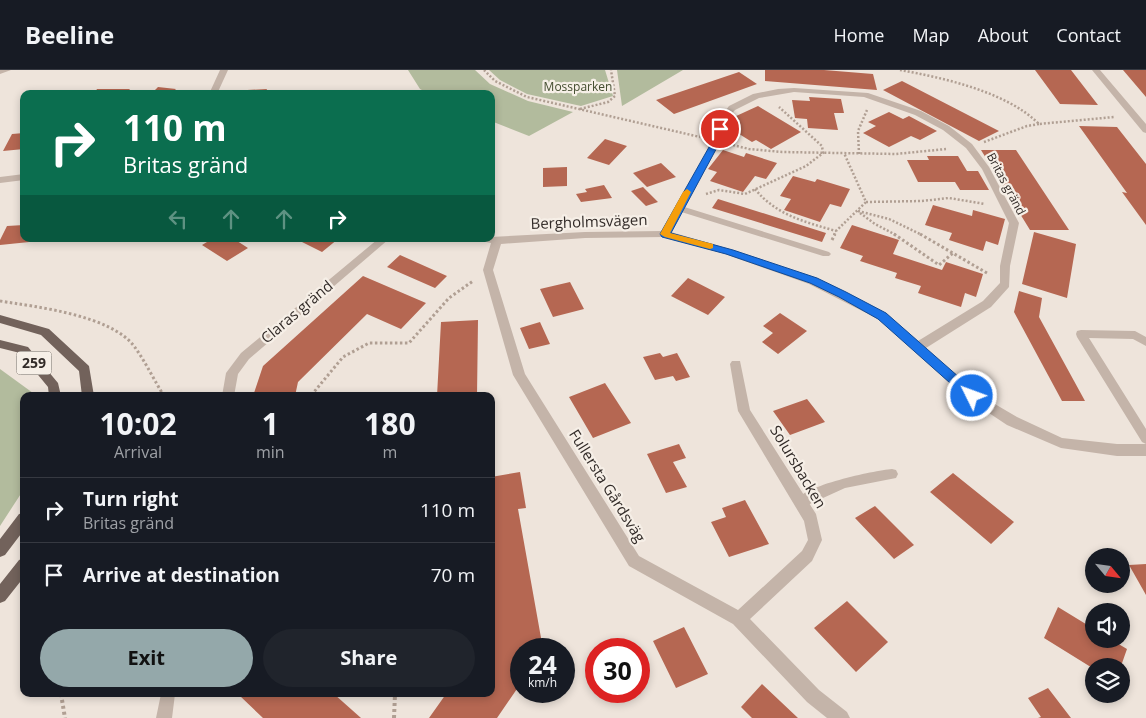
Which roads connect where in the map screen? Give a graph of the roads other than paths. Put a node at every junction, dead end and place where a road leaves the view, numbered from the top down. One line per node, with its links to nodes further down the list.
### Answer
1 (7, 70): 4 (street)
2 (224, 70): 5 (street)
3 (1096, 70): 6 (street)
4 (0, 72)
5 (215, 90)
6 (1146, 130)
7 (20, 178): 8 (street)
8 (0, 180)
9 (678, 208): 10 (street, Britas gränd); 14 (lane); 18 (street, Britas gränd)
10 (665, 234): 11 (street, Bergholmsvägen); 18 (street, Bergholmsvägen)
11 (495, 240)
12 (380, 242): 22 (street, Claras gränd)
13 (491, 242): 31 (street, Fullersta Gårdsväg)
14 (826, 254)
15 (0, 319): 21 (main road)
16 (1146, 342): 23 (lane)
17 (0, 344): 20 (main road, 259)
18 (918, 347): 24 (street, Bergholmsvägen)
19 (736, 364): 26 (street, Solursbacken)
20 (55, 392)
21 (88, 392)
22 (229, 392)
23 (1146, 439)
24 (1146, 450)
25 (892, 474): 26 (lane)
26 (801, 502): 31 (street, Solursbacken)
27 (20, 525): 28 (main road)
28 (0, 550)
29 (20, 570): 30 (main road)
30 (0, 596)
31 (739, 619): 34 (street, Fullersta Gårdsväg)
32 (168, 697): 33 (lane)
33 (164, 718)
34 (841, 718)

